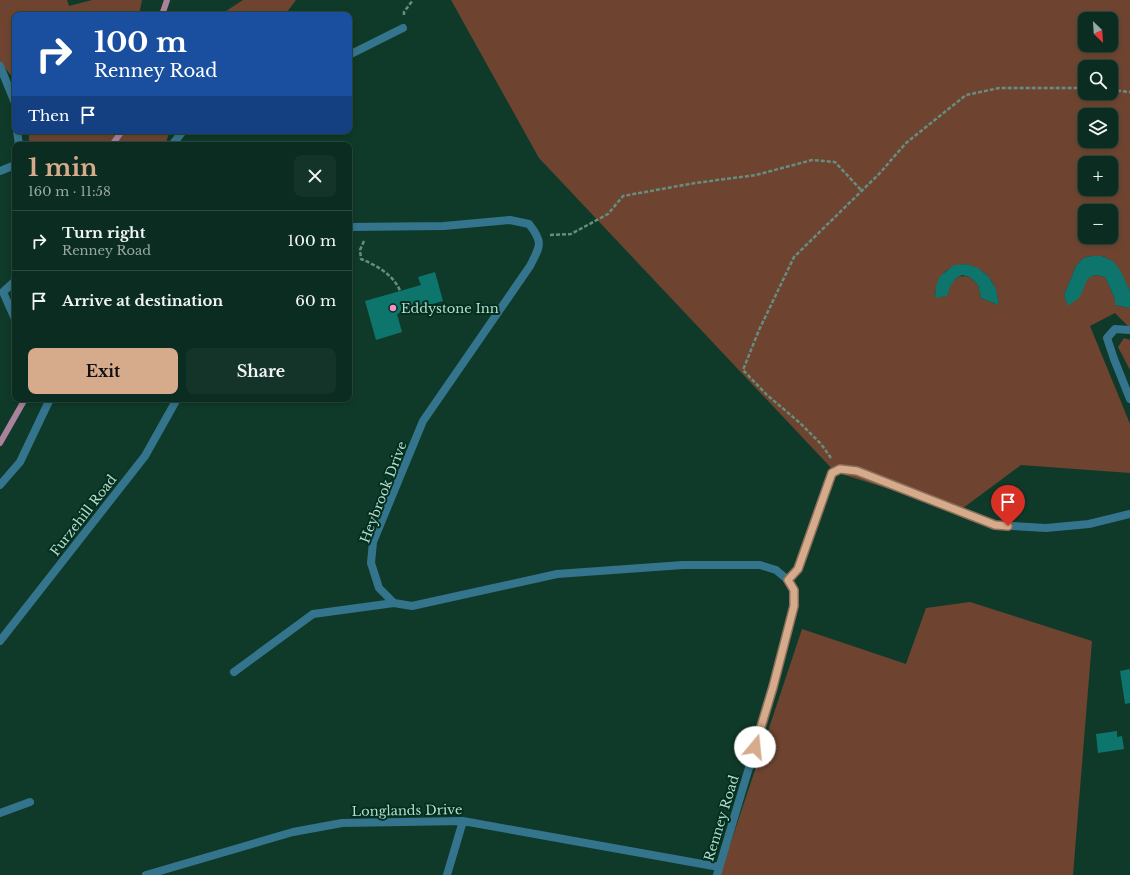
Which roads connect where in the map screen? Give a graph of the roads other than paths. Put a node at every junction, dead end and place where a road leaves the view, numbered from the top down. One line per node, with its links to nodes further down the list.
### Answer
1 (403, 28): 2 (street)
2 (352, 54)
3 (0, 66): 4 (street)
4 (12, 96)
5 (12, 165): 6 (street)
6 (0, 171)
7 (352, 227): 17 (street, Heybrook Drive)
8 (12, 284): 9 (street)
9 (12, 312)
10 (1130, 330): 11 (street)
11 (1130, 399)
12 (49, 402): 14 (street)
13 (175, 402): 18 (street, Furzehill Road)
14 (0, 485)
15 (1130, 514): 16 (street)
16 (788, 580): 17 (street); 23 (street, Renney Road)
17 (394, 603): 19 (street)
18 (0, 641)
19 (234, 672)
20 (30, 802): 21 (street)
21 (0, 813)
22 (463, 821): 23 (street, Longlands Drive); 24 (street, Longlands Drive); 25 (street)
23 (718, 871)
24 (146, 875)
25 (447, 875)

